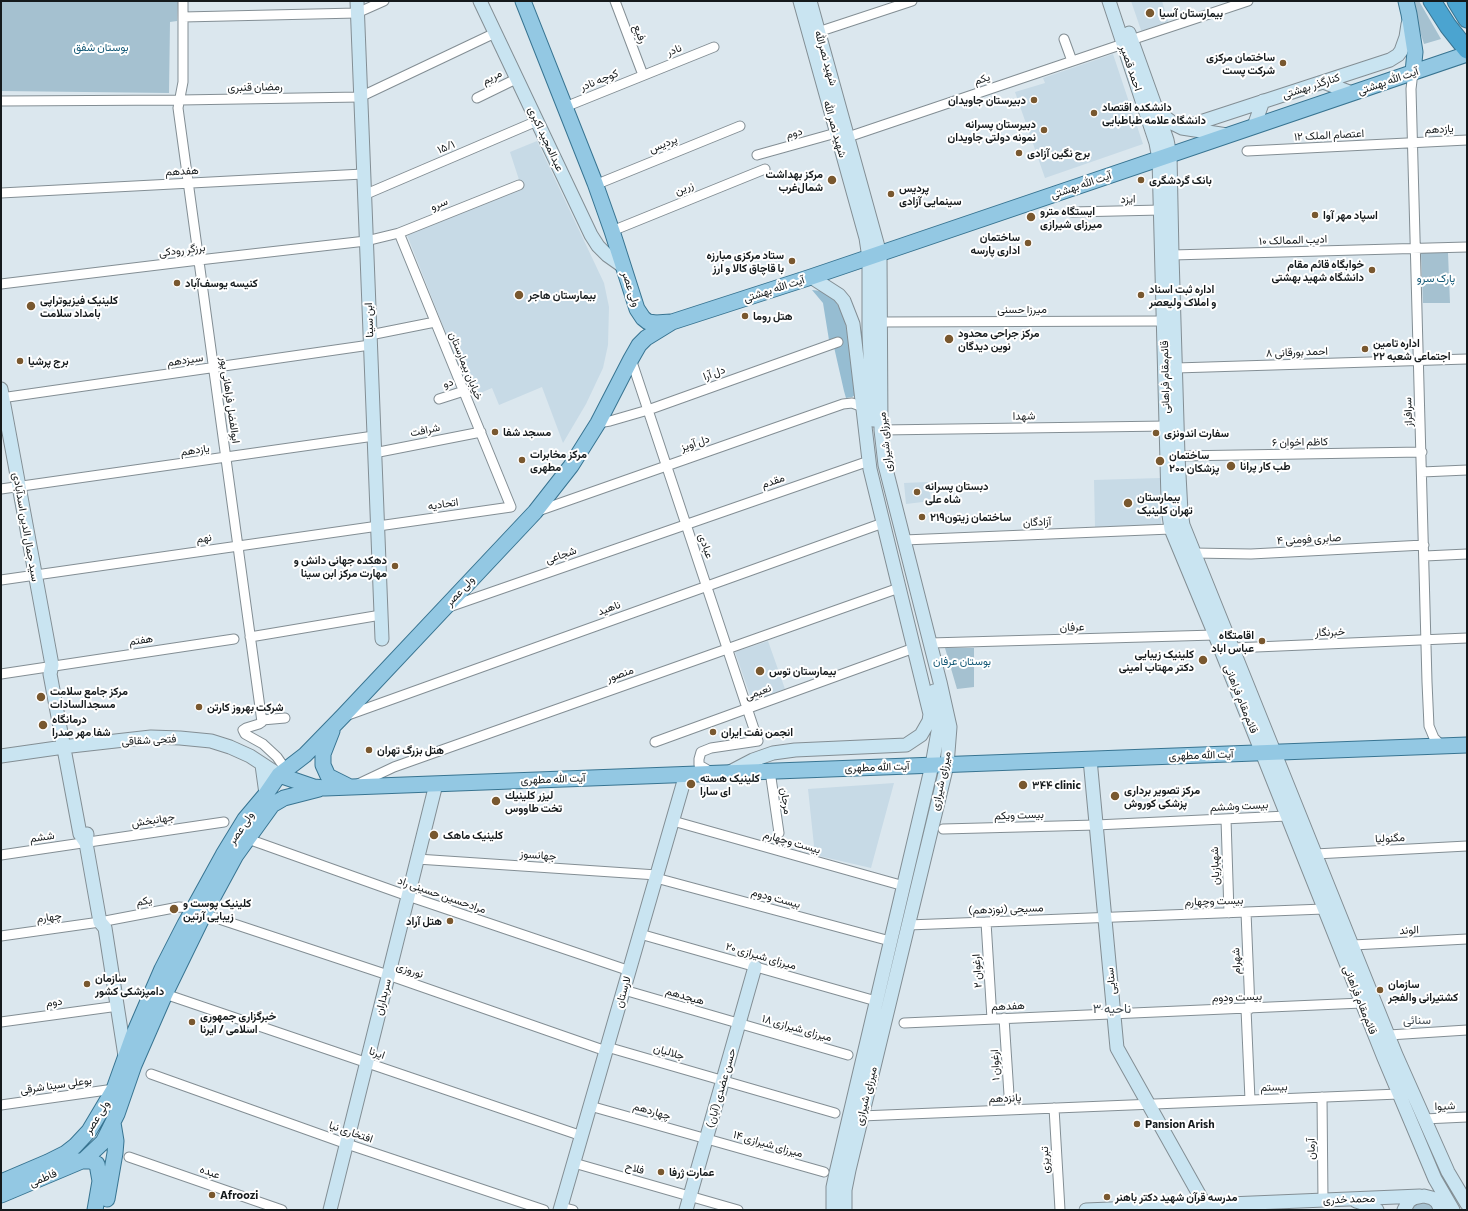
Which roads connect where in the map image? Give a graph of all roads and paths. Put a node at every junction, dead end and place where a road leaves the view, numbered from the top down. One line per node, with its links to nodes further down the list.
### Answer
1 (183, 1): 16 (street, ابوالفضل فراهانی پور)
2 (384, 1): 14 (street)
3 (480, 1): 19 (main road, عبدالمجید اکبری)
4 (523, 1): 37 (main road, ولی عصر)
5 (615, 1): 27 (street, رفیع)
6 (800, 1): 29 (main road)
7 (810, 1): 18 (main road, شهید نصرالله)
8 (912, 1): 18 (street)
9 (1109, 1): 21 (main road, احمد قصیر)
10 (1118, 1): 21 (main road, احمد قصیر)
11 (1248, 1): 21 (street, یکم)
12 (1432, 1): 23 (highway)
13 (1456, 1): 17 (highway)
14 (357, 7): 16 (street); 32 (main road, ابن سینا)
15 (1407, 7): 26 (main road); 30 (main road, کنارگذر بهشتی)
16 (183, 17): 34 (street, ابوالفضل فراهانی پور)
17 (1467, 20)
18 (818, 32): 29 (main road, شهید نصرالله)
19 (495, 33): 28 (main road, عبدالمجید اکبری); 32 (street, رمضان قنبری)
20 (1064, 39): 25 (street)
21 (1127, 42): 25 (street, یکم); 38 (main road, احمد قصیر); 49 (main road, احمد قصیر)
22 (714, 47): 27 (street, نادر)
23 (1467, 50)
24 (1467, 54): 26 (main road, آیت الله بهشتی)
25 (1072, 61): 43 (street, یکم)
26 (1413, 72): 31 (main road, آیت الله بهشتی); 46 (street, سرافراز)
27 (643, 75): 37 (street, کوچه نادر)
28 (518, 78): 33 (street, مریم); 39 (main road, عبدالمجید اکبری)
29 (826, 79): 43 (main road, شهید نصرالله)
30 (1323, 82): 31 (main road); 36 (main road, کنارگذر بهشتی)
31 (1352, 93): 41 (main road, آیت الله بهشتی)
32 (360, 97): 34 (street, رمضان قنبری); 51 (main road, ابن سینا)
33 (477, 98)
34 (180, 100): 35 (street, رمضان قنبری); 52 (street, ابوالفضل فراهانی پور)
35 (1, 101)
36 (1263, 101): 41 (main road); 42 (main road, کنارگذر بهشتی)
37 (565, 107): 54 (main road, ولی عصر)
38 (1157, 111): 42 (main road); 49 (main road, احمد قصیر)
39 (537, 121): 56 (street, ۱۵/۱); 67 (main road, عبدالمجید اکبری)
40 (740, 126): 54 (street, پردیس)
41 (1254, 126): 44 (main road, آیت الله بهشتی)
42 (1182, 128): 44 (main road)
43 (842, 135): 48 (street, دوم); 65 (main road, شهید نصرالله)
44 (1228, 135): 49 (main road, آیت الله بهشتی)
45 (1467, 140): 46 (street, یازدهم)
46 (1412, 143): 47 (street, اعتصام الملک ۱۲); 63 (street, سرافراز)
47 (1247, 150)
48 (757, 155)
49 (1164, 157): 57 (main road, قائم‌مقام فراهانی); 64 (main road, قائم‌مقام فراهانی); 65 (main road, آیت الله بهشتی)
50 (765, 168): 59 (street, زرین)
51 (363, 174): 52 (street, هفدهم); 56 (main road, ابن سینا)
52 (188, 183): 55 (street, هفدهم); 66 (street, ابوالفضل فراهانی پور)
53 (519, 185): 60 (street, سرو)
54 (595, 185): 59 (main road, ولی عصر)
55 (1, 193)
56 (364, 195): 61 (main road, ابن سینا)
57 (1161, 210): 58 (street, ایزد); 70 (main road, قائم‌مقام فراهانی)
58 (1072, 212)
59 (612, 231): 67 (main road, ولی عصر)
60 (399, 233): 61 (street, سرو); 71 (street, خیابان بیمارستان)
61 (366, 242): 66 (street, برزگر رودکی); 74 (main road, ابن سینا)
62 (1467, 247): 63 (street, ادیب الممالک ۱۰)
63 (1416, 248): 64 (street, ادیب الممالک ۱۰); 78 (street, سرافراز)
64 (1172, 255): 80 (main road, قائم‌مقام فراهانی)
65 (875, 256): 68 (main road, آیت الله بهشتی); 73 (main road, میرزای شیرازی); 143 (main road, میرزای شیرازی)
66 (199, 260): 69 (street, برزگر رودکی); 79 (street, ابوالفضل فراهانی پور)
67 (624, 267): 72 (main road, ولی عصر)
68 (811, 277): 72 (main road, آیت الله بهشتی); 84 (main road, میرزای شیرازی)
69 (1, 284)
70 (1164, 321): 73 (street, میرزا حسنی); 87 (main road, قائم‌مقام فراهانی)
71 (435, 322): 74 (street, سیزدهم); 81 (street, خیابان بیمارستان)
72 (672, 322): 76 (main road, ولی عصر)
73 (880, 322): 88 (main road, میرزای شیرازی)
74 (370, 340): 79 (street, سیزدهم); 90 (main road, ابن سینا)
75 (838, 342): 85 (street, دل آرا)
76 (631, 359): 85 (street, عبادی); 86 (main road, ولی عصر)
77 (1467, 359): 78 (street, احمد بورقانی ۸)
78 (1419, 361): 80 (street, احمد بورقانی ۸); 92 (street, سرافراز)
79 (214, 368): 82 (street, سیزدهم); 94 (street, ابوالفضل فراهانی پور)
80 (1176, 368): 93 (main road, قائم‌مقام فراهانی)
81 (464, 391): 83 (street, دو); 89 (street, خیابان بیمارستان)
82 (2, 395): 99 (main road, سید جمال الدین اسدآبادی)
83 (439, 399)
84 (863, 407): 95 (main road, میرزای شیرازی); 96 (street, دل آویز)
85 (648, 410): 86 (street, دل آرا); 96 (street, عبادی)
86 (598, 423): 102 (main road, ولی عصر)
87 (1166, 426): 88 (street, شهدا); 106 (main road, قائم‌مقام فراهانی)
88 (881, 430): 107 (main road, میرزای شیرازی)
89 (480, 432): 91 (street, شرافت); 101 (street, خیابان بیمارستان)
90 (374, 436): 91 (main road, ابن سینا); 94 (street, یازدهم)
91 (374, 452): 105 (main road, ابن سینا)
92 (1422, 452): 93 (street, کاظم اخوان ۶); 98 (street, سرافراز)
93 (1178, 456): 110 (main road, قائم‌مقام فراهانی)
94 (226, 457): 99 (street, یازدهم); 108 (street, ابوالفضل فراهانی پور)
95 (869, 461): 103 (main road, میرزای شیرازی); 104 (street, مقدم)
96 (666, 466): 102 (street, دل آویز); 104 (street, عبادی)
97 (1467, 470): 98 (street)
98 (1422, 472): 109 (street, سرافراز)
99 (19, 487): 100 (street, یازدهم); 113 (main road, سید جمال الدین اسدآبادی)
100 (1, 489)
101 (511, 507): 105 (street, اتحادیه)
102 (535, 512): 117 (main road, ولی عصر)
103 (883, 523): 115 (street, ناهید); 116 (main road, میرزای شیرازی)
104 (686, 524): 115 (street, عبادی); 117 (street, شجاعی)
105 (377, 525): 108 (street, نهم); 118 (main road, ابن سینا)
106 (1171, 529): 107 (street, آزادگان); 119 (main road, قائم‌مقام فراهانی)
107 (904, 540): 125 (main road, میرزای شیرازی)
108 (238, 545): 113 (street, نهم); 120 (street, ابوالفضل فراهانی پور)
109 (1424, 545): 110 (street, صابری فومنی ۴); 112 (street, سرافراز)
110 (1194, 553): 127 (main road, قائم‌مقام فراهانی)
111 (1467, 554): 112 (street)
112 (1425, 556): 124 (street, سرافراز)
113 (35, 575): 114 (street, نهم); 129 (main road, سید جمال الدین اسدآبادی)
114 (1, 580)
115 (706, 586): 128 (street, عبادی); 134 (street, ناهید)
116 (899, 588): 126 (main road, میرزای شیرازی); 128 (street, منصور)
117 (444, 609): 134 (main road, ولی عصر)
118 (381, 615): 120 (street); 123 (main road, ابن سینا)
119 (1215, 635): 125 (street, عرفان); 139 (main road, قائم‌مقام فراهانی)
120 (250, 637): 133 (street, ابوالفضل فراهانی پور)
121 (1467, 638): 124 (street, خبرنگار)
122 (234, 639): 129 (street, هفتم)
123 (382, 639)
124 (1427, 640): 127 (street, خبرنگار); 137 (street, سرافراز)
125 (930, 643): 143 (main road, میرزای شیرازی)
126 (914, 648): 131 (street, نعیمی); 145 (main road, میرزای شیرازی)
127 (1233, 648): 139 (main road, قائم‌مقام فراهانی)
128 (728, 649): 131 (street, عبادی); 149 (street, منصور)
129 (52, 665): 130 (street, هفتم); 136 (main road, سید جمال الدین اسدآبادی)
130 (1, 674)
131 (747, 709): 135 (street, نعیمی); 145 (street, عبادی)
132 (285, 718): 133 (street)
133 (262, 720): 146 (street)
134 (338, 721): 146 (main road, ولی عصر); 149 (main road)
135 (655, 742)
136 (68, 746): 140 (main road, فتحی شقاقی); 142 (main road, فتحی شقاقی); 160 (main road, سید جمال الدین اسدآبادی)
137 (1442, 746): 138 (main road, آیت الله مطهری); 139 (main road, آیت الله مطهری)
138 (1467, 746)
139 (1269, 753): 141 (main road, آیت الله مطهری); 152 (main road, قائم‌مقام فراهانی); 162 (main road, قائم‌مقام فراهانی)
140 (1, 756)
141 (1090, 759): 143 (main road, آیت الله مطهری); 156 (main road, سنایی)
142 (262, 765): 146 (main road, فتحی شقاقی); 151 (main road)
143 (939, 765): 144 (main road, آیت الله مطهری); 166 (main road, میرزای شیرازی); 175 (main road, میرزای شیرازی)
144 (770, 771): 145 (main road, آیت الله مطهری); 158 (street, مرجان)
145 (721, 773): 147 (main road, آیت الله مطهری)
146 (284, 774): 150 (main road, آیت الله مطهری); 151 (main road, ولی عصر)
147 (686, 774): 148 (main road, آیت الله مطهری); 154 (main road, لارستان)
148 (436, 784): 149 (main road, آیت الله مطهری); 164 (main road, سربداران)
149 (351, 787): 150 (main road, آیت الله مطهری)
150 (325, 788): 159 (main road, ولی عصر)
151 (266, 794): 169 (main road, ولی عصر)
152 (1287, 816): 153 (street, بیست وششم); 168 (main road, قائم‌مقام فراهانی)
153 (1226, 818): 156 (street, بیست وششم); 171 (street, شهبازیان)
154 (673, 821): 165 (main road, لارستان); 166 (street, بیست وچهارم)
155 (224, 822): 160 (street, جهانبخش)
156 (1096, 825): 157 (street, بیست ویکم); 172 (main road, سنایی)
157 (943, 829)
158 (779, 833)
159 (248, 839): 167 (street, مرادحسین حسینی راد); 169 (main road, ولی عصر)
160 (86, 843): 163 (street, ششم); 173 (main road, سید جمال الدین اسدآبادی)
161 (1467, 846): 162 (street, مگنولیا)
162 (1315, 854): 180 (main road, قائم‌مقام فراهانی)
163 (1, 855)
164 (417, 859): 165 (street, جهانسوز); 167 (main road, سربداران)
165 (657, 877): 176 (main road, لارستان); 179 (street, بیست ودوم)
166 (904, 886): 179 (main road, میرزای شیرازی)
167 (408, 896): 182 (street, مرادحسین حسینی راد); 183 (main road, سربداران)
168 (1324, 909): 170 (street, بیست وچهارم); 187 (main road, قائم‌مقام فراهانی)
169 (199, 911): 173 (street, یکم); 183 (street, نوروزی); 185 (main road, ولی عصر); 196 (main road, ولی عصر)
170 (1246, 912): 171 (street, بیست وچهارم); 189 (street, شهرام)
171 (1229, 913): 172 (street, بیست وچهارم)
172 (1105, 918): 174 (street, مسیحی (نوزدهم)); 190 (main road, سنایی)
173 (100, 922): 177 (street, چهارم); 188 (main road); 198 (main road, سید جمال الدین اسدآبادی)
174 (986, 922): 175 (street, مسیحی (نوزدهم)); 192 (street, ارغوان ۲)
175 (908, 925): 216 (main road, میرزای شیرازی)
176 (640, 934): 181 (street, میرزای شیرازی ۲۰); 182 (main road, لارستان)
177 (1, 936)
178 (1467, 939): 180 (street, الوند)
179 (890, 941): 186 (main road, میرزای شیرازی)
180 (1353, 945): 199 (main road, قائم‌مقام فراهانی)
181 (755, 967): 186 (street, میرزای شیرازی ۲۰); 195 (main road, حسن عضدی (آبان))
182 (630, 971): 184 (main road, لارستان)
183 (388, 975): 200 (street, نوروزی); 203 (main road, سربداران)
184 (624, 990): 195 (street, هیجدهم); 200 (main road, لارستان)
185 (165, 994): 202 (main road, ولی عصر); 203 (street, ايرنا)
186 (876, 1001): 246 (main road, میرزای شیرازی)
187 (1362, 1004): 189 (street, بیست ودوم); 207 (main road, قائم‌مقام فراهانی)
188 (111, 1007): 193 (street, دوم); 206 (main road)
189 (1248, 1009): 190 (street, بیست ودوم); 209 (street, شهرام)
190 (1114, 1014): 191 (street, هفدهم); 210 (main road, سنایی)
191 (1004, 1018): 192 (street, هفدهم); 214 (street, ارغوان ۱)
192 (992, 1019): 194 (street, هفدهم)
193 (1, 1022)
194 (904, 1023)
195 (739, 1024): 201 (street, میرزای شیرازی ۱۸); 205 (main road, حسن عضدی (آبان))
196 (137, 1029): 198 (main road); 202 (main road, ولی عصر)
197 (1467, 1030): 199 (street)
198 (122, 1034): 202 (main road, سید جمال الدین اسدآبادی)
199 (1389, 1035): 218 (main road, قائم‌مقام فراهانی)
200 (607, 1049): 205 (street, جلالیان); 212 (main road, لارستان)
201 (848, 1055)
202 (130, 1060): 206 (main road, ولی عصر); 219 (main road, ولی عصر)
203 (367, 1062): 220 (street, ايرنا); 222 (main road, سربداران)
204 (151, 1074): 222 (street, افتخاری نیا)
205 (723, 1080): 215 (street, جلالیان); 221 (main road, حسن عضدی (آبان))
206 (114, 1089): 211 (street, بوعلی سینا شرقی); 225 (main road, ولی عصر)
207 (1399, 1094): 208 (street, بیستم); 233 (main road, قائم‌مقام فراهانی)
208 (1322, 1097): 209 (street, بیستم); 235 (street, آرمان)
209 (1250, 1100): 210 (street, بیستم)
210 (1149, 1104): 213 (street, پانزدهم); 237 (main road, سنایی)
211 (1, 1105)
212 (590, 1106): 220 (main road, لارستان); 221 (street, چهاردهم)
213 (1054, 1108): 214 (street, پانزدهم); 248 (street, تبریزی)
214 (1010, 1110): 216 (street, پانزدهم)
215 (836, 1113)
216 (861, 1116): 247 (main road, میرزای شیرازی)
217 (1467, 1117): 218 (street, شیوا)
218 (1424, 1119): 229 (main road, قائم‌مقام فراهانی)
219 (113, 1123): 224 (main road); 240 (main road, ولی عصر)
220 (582, 1136): 226 (main road, لارستان)
221 (706, 1139): 227 (street, میرزای شیرازی ۱۴); 231 (main road, حسن عضدی (آبان))
222 (347, 1144): 242 (main road, سربداران); 243 (street, افتخاری نیا)
223 (129, 1157): 241 (street, عبده)
224 (84, 1160): 225 (main road); 230 (main road, فاطمی); 239 (main road)
225 (48, 1162): 228 (main road, فاطمی)
226 (574, 1163): 231 (street, فلاح); 238 (main road, لارستان)
227 (824, 1172)
228 (1, 1182)
229 (1460, 1192): 233 (main road); 236 (main road, قائم‌مقام فراهانی)
230 (1, 1195)
231 (690, 1196): 244 (main road, حسن عضدی (آبان)); 245 (street, فلاح)
232 (1424, 1196): 233 (main road, محمد خدری); 234 (main road, محمد خدری); 251 (main road); 252 (main road)
233 (1446, 1197): 253 (main road, قائم‌مقام فراهانی)
234 (1347, 1199): 235 (main road, محمد خدری); 250 (main road)
235 (1323, 1200): 237 (main road, محمد خدری)
236 (1467, 1204)
237 (1198, 1207): 249 (main road, محمد خدری)
238 (565, 1209)
239 (95, 1210)
240 (105, 1210)
241 (282, 1210)
242 (330, 1210)
243 (544, 1210)
244 (686, 1210)
245 (738, 1210)
246 (833, 1210)
247 (845, 1210)
248 (1060, 1210)
249 (1086, 1210)
250 (1377, 1210)
251 (1404, 1210)
252 (1442, 1210)
253 (1453, 1210)

